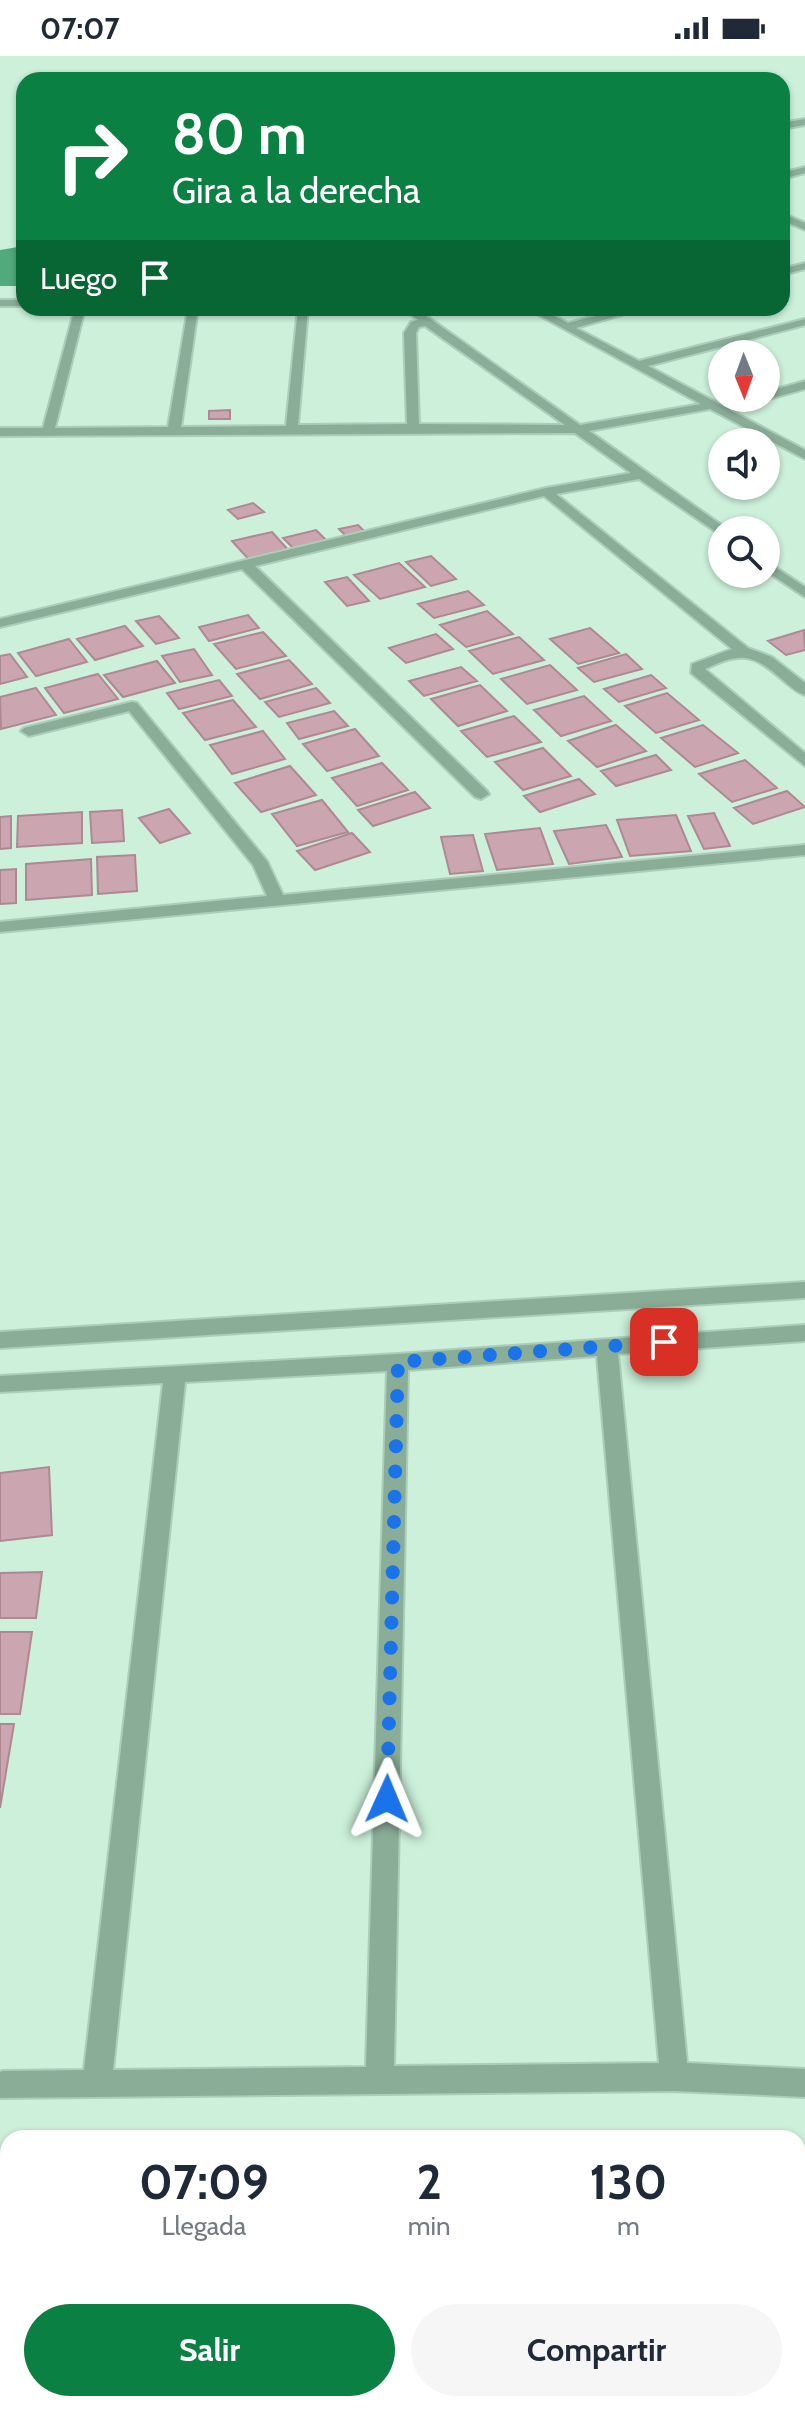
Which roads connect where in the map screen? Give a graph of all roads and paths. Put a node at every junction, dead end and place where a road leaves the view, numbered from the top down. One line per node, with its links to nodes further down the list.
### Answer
1 (78, 316): 21 (street)
2 (192, 316): 19 (street)
3 (302, 316): 17 (street)
4 (419, 316): 7 (street)
5 (546, 316): 9 (street)
6 (609, 316): 9 (street)
7 (427, 322): 16 (street); 18 (street)
8 (805, 322): 10 (street)
9 (566, 327): 10 (street)
10 (638, 365): 13 (street)
11 (805, 385): 12 (street)
12 (780, 392)
13 (708, 403)
14 (708, 408): 18 (street)
15 (725, 412): 23 (street)
16 (413, 428): 17 (street); 18 (street)
17 (292, 429): 19 (street)
18 (581, 429): 25 (street)
19 (174, 430): 21 (street)
20 (0, 432): 21 (street)
21 (48, 432)
22 (805, 442): 23 (street)
23 (787, 445): 24 (street)
24 (805, 455)
25 (643, 474): 26 (street); 27 (street)
26 (546, 492): 28 (street); 32 (street)
27 (708, 522)
28 (245, 564): 31 (street); 36 (street)
29 (780, 575): 30 (street)
30 (805, 593)
31 (0, 623)
32 (742, 650): 33 (street); 35 (street)
33 (805, 691)
34 (29, 731): 38 (street)
35 (805, 761)
36 (481, 794)
37 (805, 850): 38 (street)
38 (277, 901): 39 (street)
39 (0, 927)
40 (805, 1290): 42 (street)
41 (805, 1333): 43 (street)
42 (0, 1340)
43 (607, 1346): 44 (street); 47 (street)
44 (398, 1362): 45 (street); 48 (street)
45 (175, 1374): 46 (street); 50 (street)
46 (0, 1384)
47 (674, 2077): 48 (street); 49 (street)
48 (380, 2079): 50 (street)
49 (805, 2083)
50 (97, 2084): 51 (street)
51 (3, 2085)

